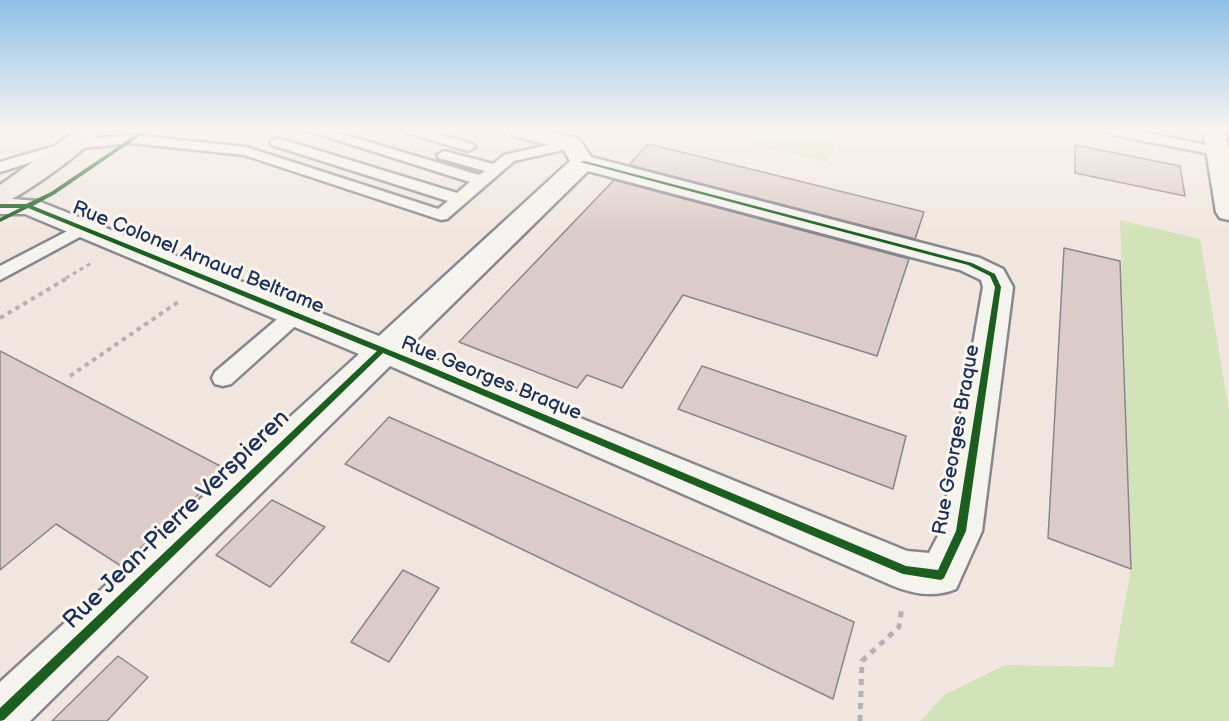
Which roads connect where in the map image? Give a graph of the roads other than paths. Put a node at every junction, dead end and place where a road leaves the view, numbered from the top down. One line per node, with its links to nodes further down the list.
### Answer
1 (45, 165): 11 (main road)
2 (288, 165): 14 (lane)
3 (350, 165): 14 (lane)
4 (428, 165): 12 (lane)
5 (481, 165): 10 (lane)
6 (501, 165): 10 (lane)
7 (562, 165): 21 (street, Rue Jean-Pierre Verspieren)
8 (642, 165): 21 (street, Rue Georges Braque)
9 (1220, 165): 17 (street)
10 (496, 169): 12 (lane)
11 (32, 176): 13 (main road); 16 (street)
12 (482, 181): 14 (lane)
13 (0, 196)
14 (460, 199)
15 (0, 206): 16 (street, Rue Colonel Arnaud Beltrame)
16 (28, 206): 18 (street, Rue Colonel Arnaud Beltrame)
17 (1229, 212)
18 (83, 228): 19 (lane); 20 (street, Rue Colonel Arnaud Beltrame)
19 (0, 274)
20 (295, 315): 21 (street, Rue Colonel Arnaud Beltrame); 22 (lane)
21 (381, 351): 23 (street, Rue Jean-Pierre Verspieren)
22 (223, 378)
23 (0, 716)

